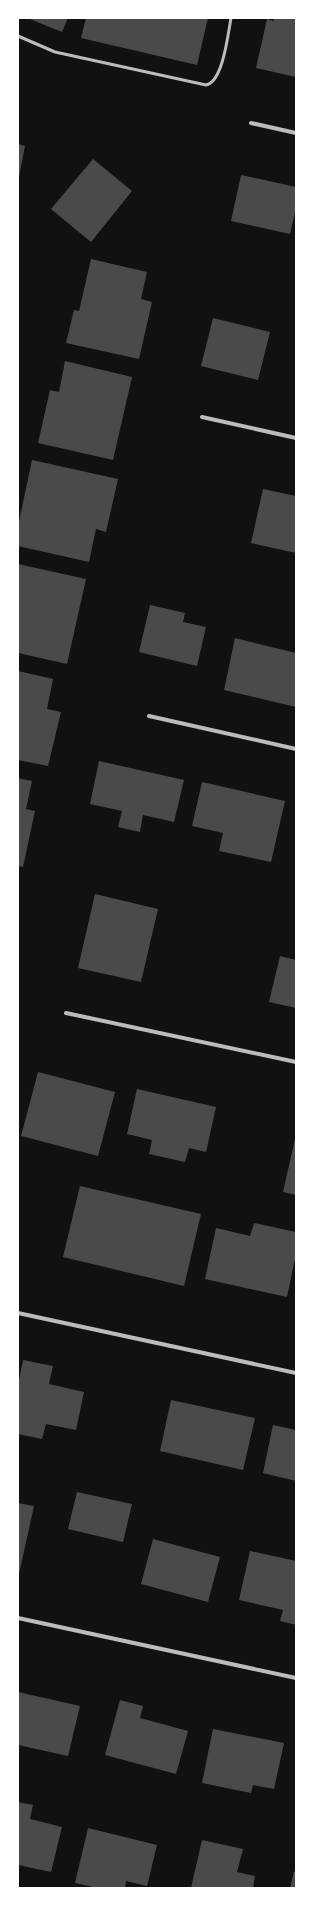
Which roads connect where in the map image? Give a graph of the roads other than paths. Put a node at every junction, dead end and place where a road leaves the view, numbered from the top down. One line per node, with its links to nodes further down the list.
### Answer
1 (231, 18): 2 (lane)
2 (18, 36)
3 (251, 123): 4 (street)
4 (296, 133)
5 (202, 417): 6 (street)
6 (296, 438)
7 (149, 716): 8 (street)
8 (296, 749)
9 (66, 1013): 10 (street)
10 (296, 1062)
11 (18, 1313): 12 (street)
12 (296, 1373)
13 (18, 1618): 14 (street)
14 (296, 1678)

